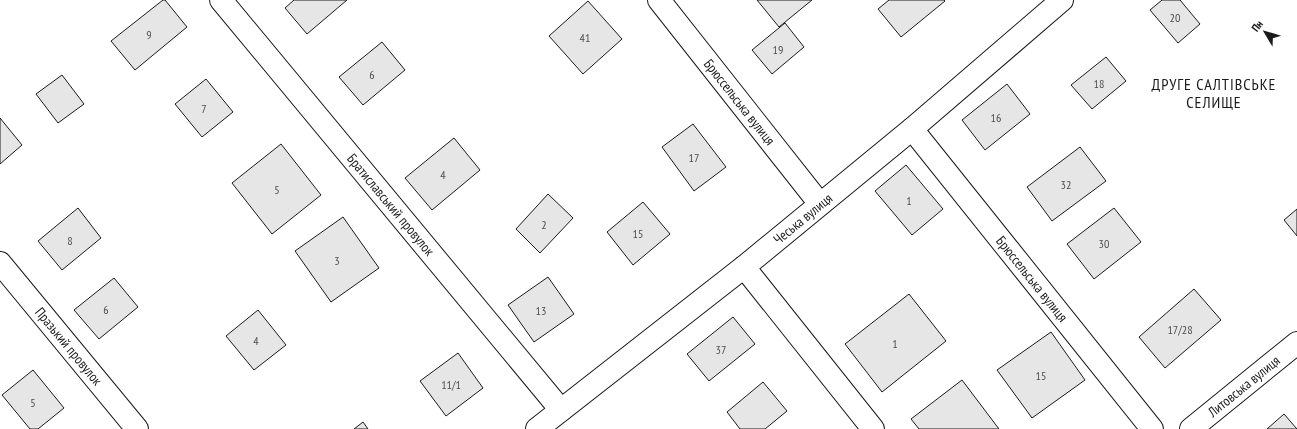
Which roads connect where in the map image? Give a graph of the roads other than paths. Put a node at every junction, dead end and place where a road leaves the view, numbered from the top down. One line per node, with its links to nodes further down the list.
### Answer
1 (221, 0): 9 (street, Братиславський провулок)
2 (659, 0): 5 (street, Брюссельська вулиця)
3 (1062, 0): 4 (street, Чеська вулиця)
4 (912, 129): 5 (street, Чеська вулиця); 13 (street, Брюссельська вулиця)
5 (820, 204): 7 (street, Чеська вулиця)
6 (0, 263): 10 (street, Празький провулок)
7 (744, 267): 9 (street, Чеська вулиця); 12 (street)
8 (1297, 343): 14 (street, Литовська вулиця)
9 (561, 410): 11 (street, Чеська вулиця)
10 (137, 429)
11 (537, 429)
12 (873, 429)
13 (1152, 429)
14 (1191, 429)

